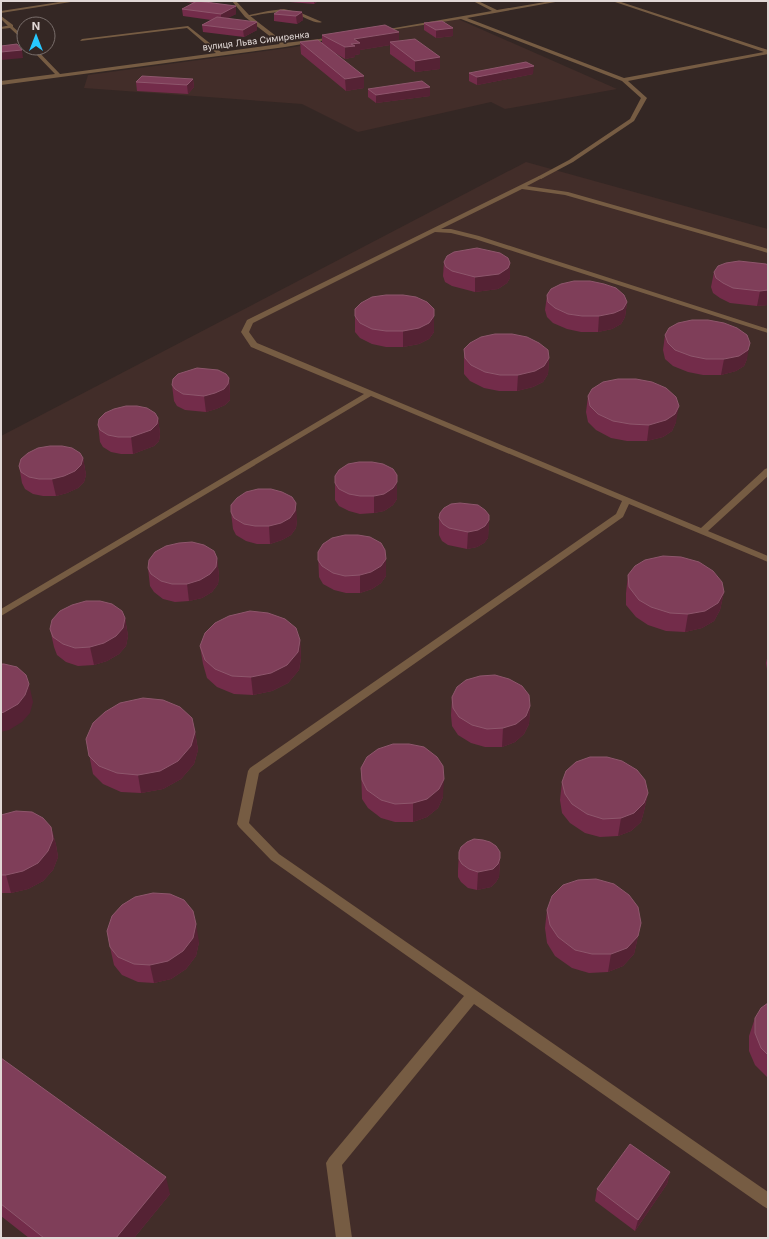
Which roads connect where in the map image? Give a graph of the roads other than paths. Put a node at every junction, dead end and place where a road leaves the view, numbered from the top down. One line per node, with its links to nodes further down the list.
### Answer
1 (75, 1): 6 (street)
2 (234, 1): 8 (street)
3 (475, 1): 7 (street)
4 (559, 1): 7 (street)
5 (614, 1): 19 (street)
6 (1, 12)
7 (495, 12): 10 (street)
8 (247, 16): 11 (street); 18 (street)
9 (1, 17): 12 (street)
10 (461, 18): 15 (street); 23 (street)
11 (320, 22)
12 (11, 26): 13 (street); 14 (street)
13 (1, 28)
14 (16, 31)
15 (376, 32)
16 (338, 38): 18 (street, вулиця Льва Симиренка)
17 (82, 40): 20 (street)
18 (285, 46): 20 (street, вулиця Льва Симиренка)
19 (768, 52): 23 (street)
20 (220, 54): 22 (street, вулиця Льва Симиренка)
21 (40, 56): 22 (street)
22 (59, 76): 24 (street, вулиця Льва Симиренка)
23 (624, 80): 25 (street)
24 (1, 83)
25 (520, 188): 26 (street); 27 (street)
26 (433, 232): 28 (street); 29 (street)
27 (768, 252)
28 (768, 331)
29 (371, 393): 31 (street); 34 (street)
30 (768, 471): 32 (street)
31 (627, 499): 32 (street); 35 (street)
32 (703, 531): 33 (street)
33 (768, 559)
34 (1, 613)
35 (473, 995): 36 (street); 37 (street)
36 (768, 1201)
37 (344, 1238)

